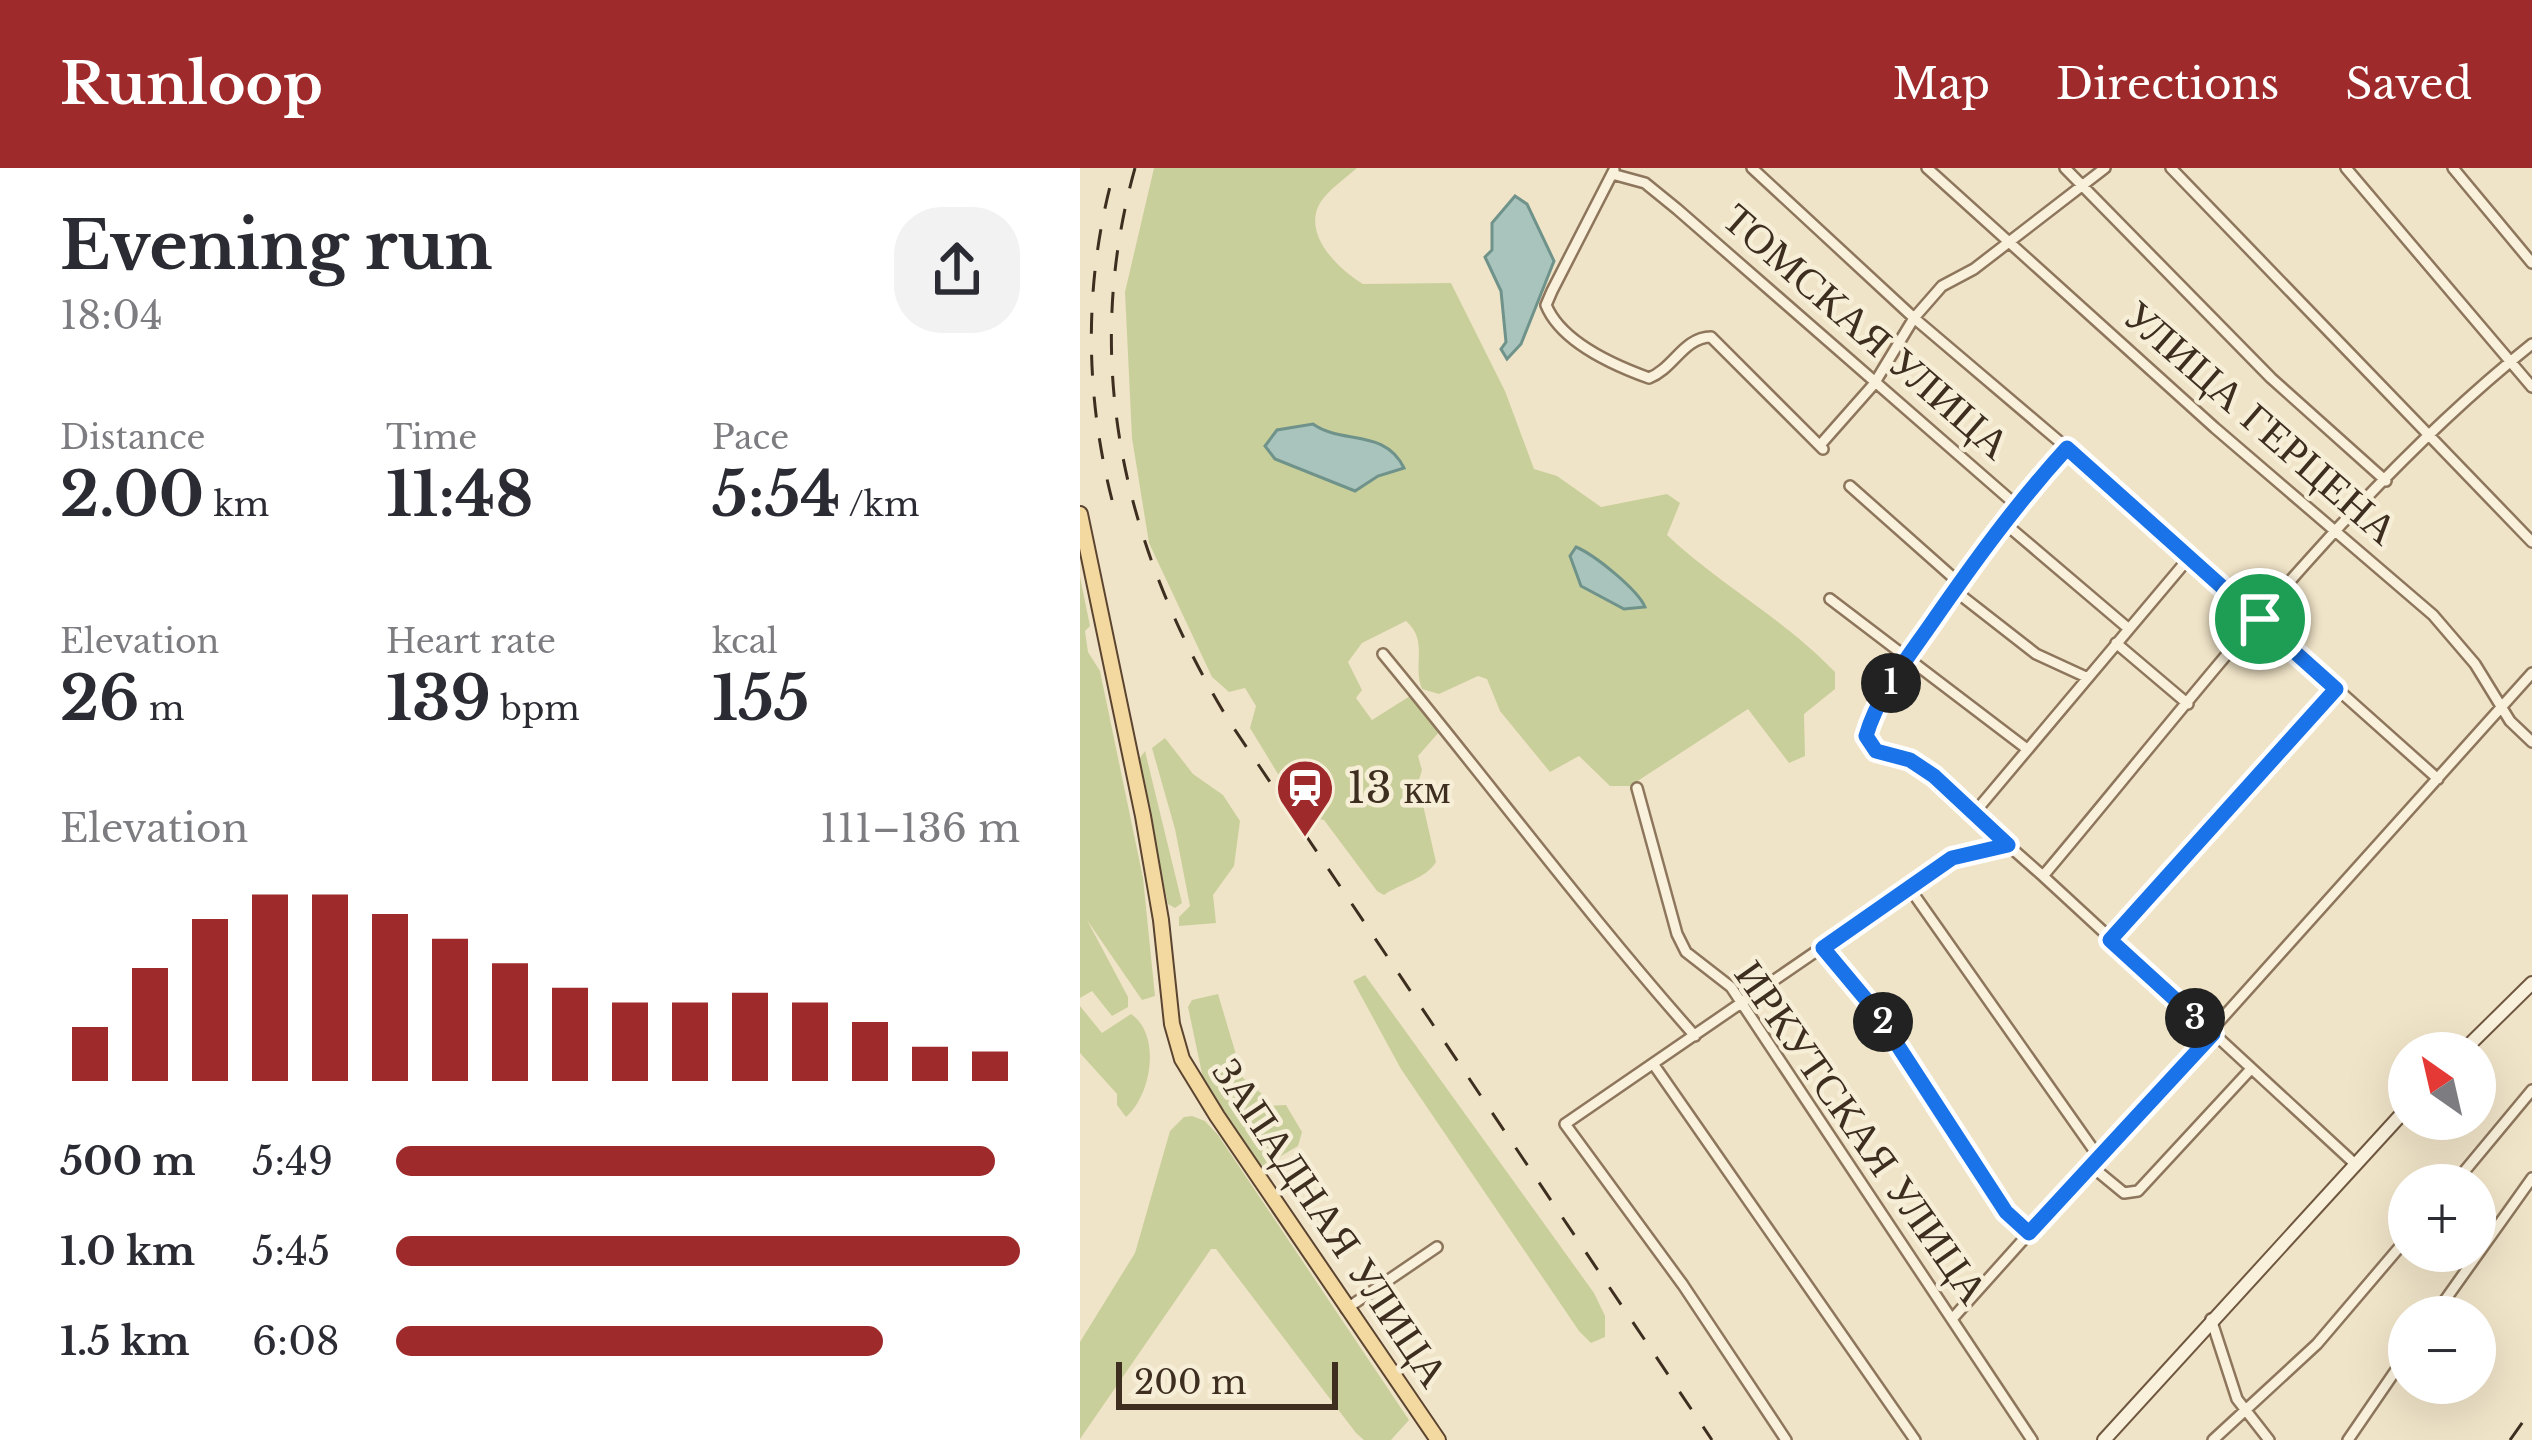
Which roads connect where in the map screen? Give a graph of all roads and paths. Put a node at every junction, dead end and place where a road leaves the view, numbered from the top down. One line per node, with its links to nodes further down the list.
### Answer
1 (1752, 168): 12 (street)
2 (1927, 168): 10 (street, УЛИЦА ГЕРЦЕНА)
3 (2065, 168): 9 (street)
4 (2104, 168): 9 (street)
5 (2171, 168): 17 (street)
6 (2346, 168): 14 (street)
7 (2453, 168): 11 (street)
8 (1613, 171): 15 (street, ТОМСКАЯ УЛИЦА); 15 (street)
9 (2082, 185): 10 (street); 19 (street)
10 (2005, 243): 12 (street); 24 (street, УЛИЦА ГЕРЦЕНА)
11 (2532, 263)
12 (1914, 318): 15 (street); 18 (street)
13 (2532, 344): 14 (street)
14 (2509, 362): 16 (street); 17 (street)
15 (1874, 384): 21 (street, ТОМСКАЯ УЛИЦА)
16 (2532, 386)
17 (2431, 437): 19 (street); 25 (street)
18 (2067, 448): 21 (street); 26 (street)
19 (2386, 481): 24 (street)
20 (1850, 486): 27 (street)
21 (2015, 504): 23 (street)
22 (1080, 514): 66 (main road, ЗАПАДНАЯ УЛИЦА)
23 (2002, 521): 27 (street); 30 (street, ТОМСКАЯ УЛИЦА)
24 (2338, 533): 29 (street); 38 (street, УЛИЦА ГЕРЦЕНА)
25 (2532, 542)
26 (2188, 559): 29 (street); 30 (street)
27 (1956, 586): 33 (street); 35 (street)
28 (1830, 599): 33 (street)
29 (2260, 619): 36 (street); 37 (street)
30 (2128, 628): 31 (street)
31 (2116, 643): 35 (street); 37 (street)
32 (1382, 654): 53 (street)
33 (1908, 658): 40 (street); 43 (street)
34 (2532, 673): 38 (street)
35 (2086, 677): 40 (street)
36 (2336, 689): 41 (street); 47 (street)
37 (2188, 704): 45 (street)
38 (2501, 708): 39 (street, УЛИЦА ГЕРЦЕНА); 41 (street)
39 (2532, 742)
40 (2027, 749): 43 (street)
41 (2438, 779): 52 (street)
42 (1637, 788): 50 (street, ИРКУТСКАЯ УЛИЦА)
43 (1976, 812): 44 (street)
44 (2008, 845): 45 (street); 46 (street)
45 (2043, 876): 47 (street)
46 (1908, 886): 48 (street); 58 (street)
47 (2110, 940): 52 (street)
48 (1823, 948): 50 (street); 62 (street)
49 (2532, 983): 51 (main road)
50 (1742, 1003): 53 (street); 67 (street, ИРКУТСКАЯ УЛИЦА)
51 (2482, 1032)
52 (2213, 1034): 55 (street); 58 (street)
53 (1695, 1036): 54 (street)
54 (1654, 1065): 72 (street); 73 (street)
55 (2250, 1070): 58 (street); 59 (street)
56 (2532, 1090): 60 (street)
57 (2388, 1128): 59 (main road)
58 (2094, 1161): 62 (street)
59 (2354, 1163): 68 (main road)
60 (2470, 1164)
61 (2532, 1178): 65 (street)
62 (2029, 1233): 67 (street)
63 (1437, 1247): 66 (street)
64 (2388, 1261): 70 (street)
65 (2448, 1296)
66 (1346, 1309): 71 (main road, ЗАПАДНАЯ УЛИЦА)
67 (1953, 1318): 74 (street, ИРКУТСКАЯ УЛИЦА)
68 (2212, 1319): 70 (street); 75 (main road)
69 (2388, 1382): 78 (street)
70 (2244, 1414): 76 (street); 77 (street)
71 (1438, 1440)
72 (1786, 1440)
73 (1915, 1440)
74 (2032, 1440)
75 (2104, 1440)
76 (2213, 1440)
77 (2270, 1440)
78 (2348, 1440)

